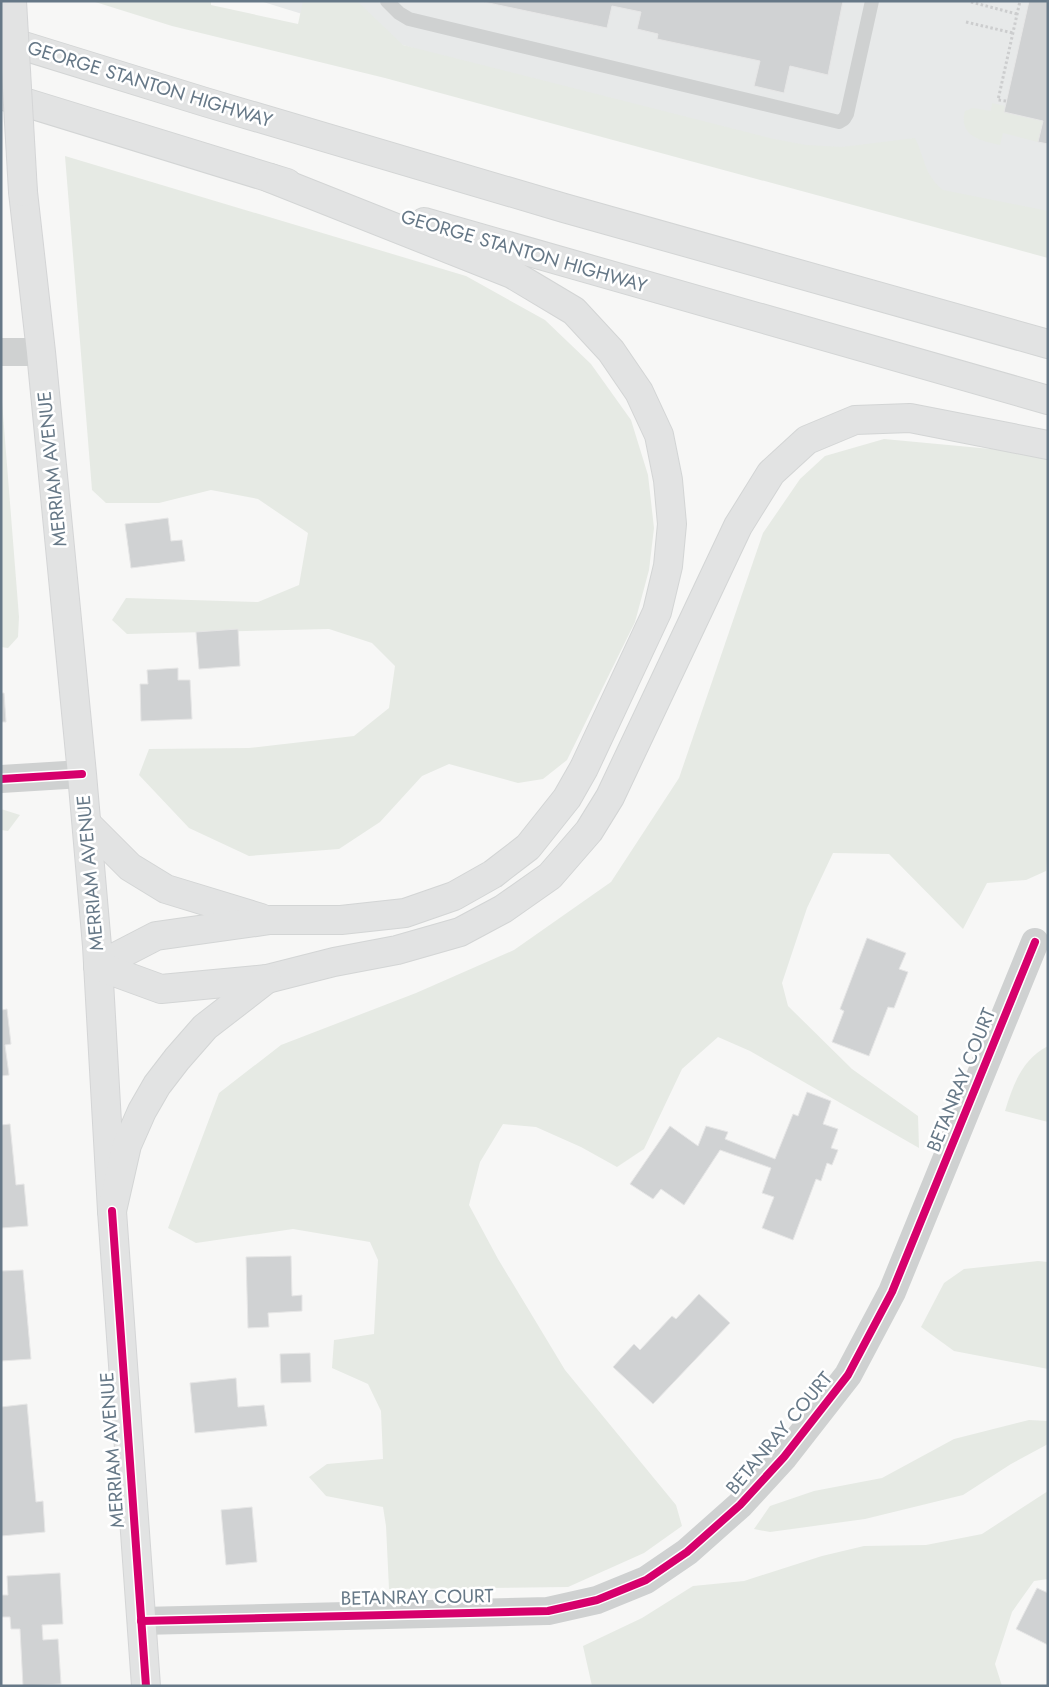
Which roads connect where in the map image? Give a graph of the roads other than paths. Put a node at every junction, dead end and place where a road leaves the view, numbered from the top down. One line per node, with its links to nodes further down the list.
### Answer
1 (12, 1): 9 (main road, MERRIAM AVENUE, bridge)
2 (387, 1): 3 (lane)
3 (872, 1)
4 (1, 39): 7 (main road, GEORGE STANTON HIGHWAY)
5 (1, 95): 6 (main road, GEORGE STANTON HIGHWAY)
6 (270, 178): 10 (main road, GEORGE STANTON HIGHWAY); 15 (main road)
7 (1048, 344)
8 (1, 352): 9 (street)
9 (41, 352): 12 (main road, MERRIAM AVENUE)
10 (1048, 400)
11 (1048, 445): 18 (main road)
12 (82, 774): 13 (street); 14 (main road, MERRIAM AVENUE)
13 (1, 779)
14 (87, 824): 15 (main road); 17 (main road, MERRIAM AVENUE)
15 (270, 920): 17 (main road)
16 (1035, 942): 20 (street, BETANRAY COURT)
17 (98, 966): 18 (main road); 19 (main road, MERRIAM AVENUE)
18 (267, 979): 19 (main road)
19 (112, 1211): 20 (main road, MERRIAM AVENUE)
20 (141, 1621): 21 (main road, MERRIAM AVENUE)
21 (146, 1686)

